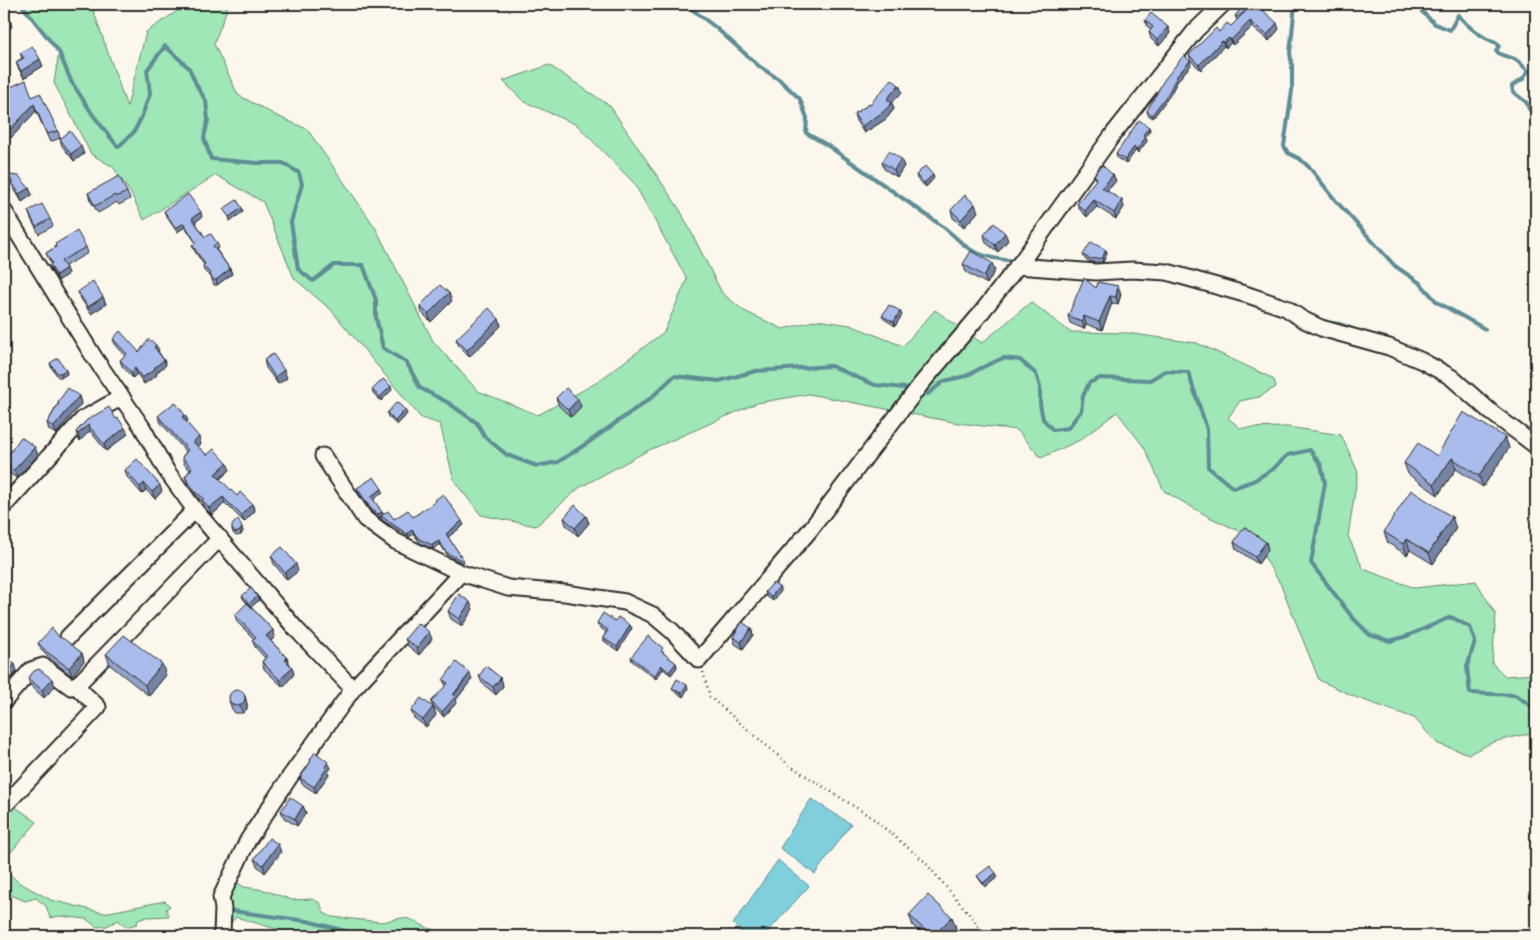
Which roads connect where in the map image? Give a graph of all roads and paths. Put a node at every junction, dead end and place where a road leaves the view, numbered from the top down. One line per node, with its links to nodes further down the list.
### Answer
1 (1223, 4): 3 (street)
2 (4, 212): 4 (street)
3 (1018, 266): 5 (street); 12 (street)
4 (122, 397): 7 (street); 8 (street)
5 (1536, 446)
6 (323, 456): 10 (street)
7 (4, 506)
8 (195, 510): 9 (street); 11 (street)
9 (220, 538): 13 (street); 14 (street)
10 (461, 573): 12 (street); 14 (street)
11 (68, 637)
12 (699, 660): 18 (path)
13 (80, 682): 15 (street); 16 (street)
14 (353, 689): 17 (street)
15 (4, 701)
16 (6, 804)
17 (220, 936)
18 (985, 936)

